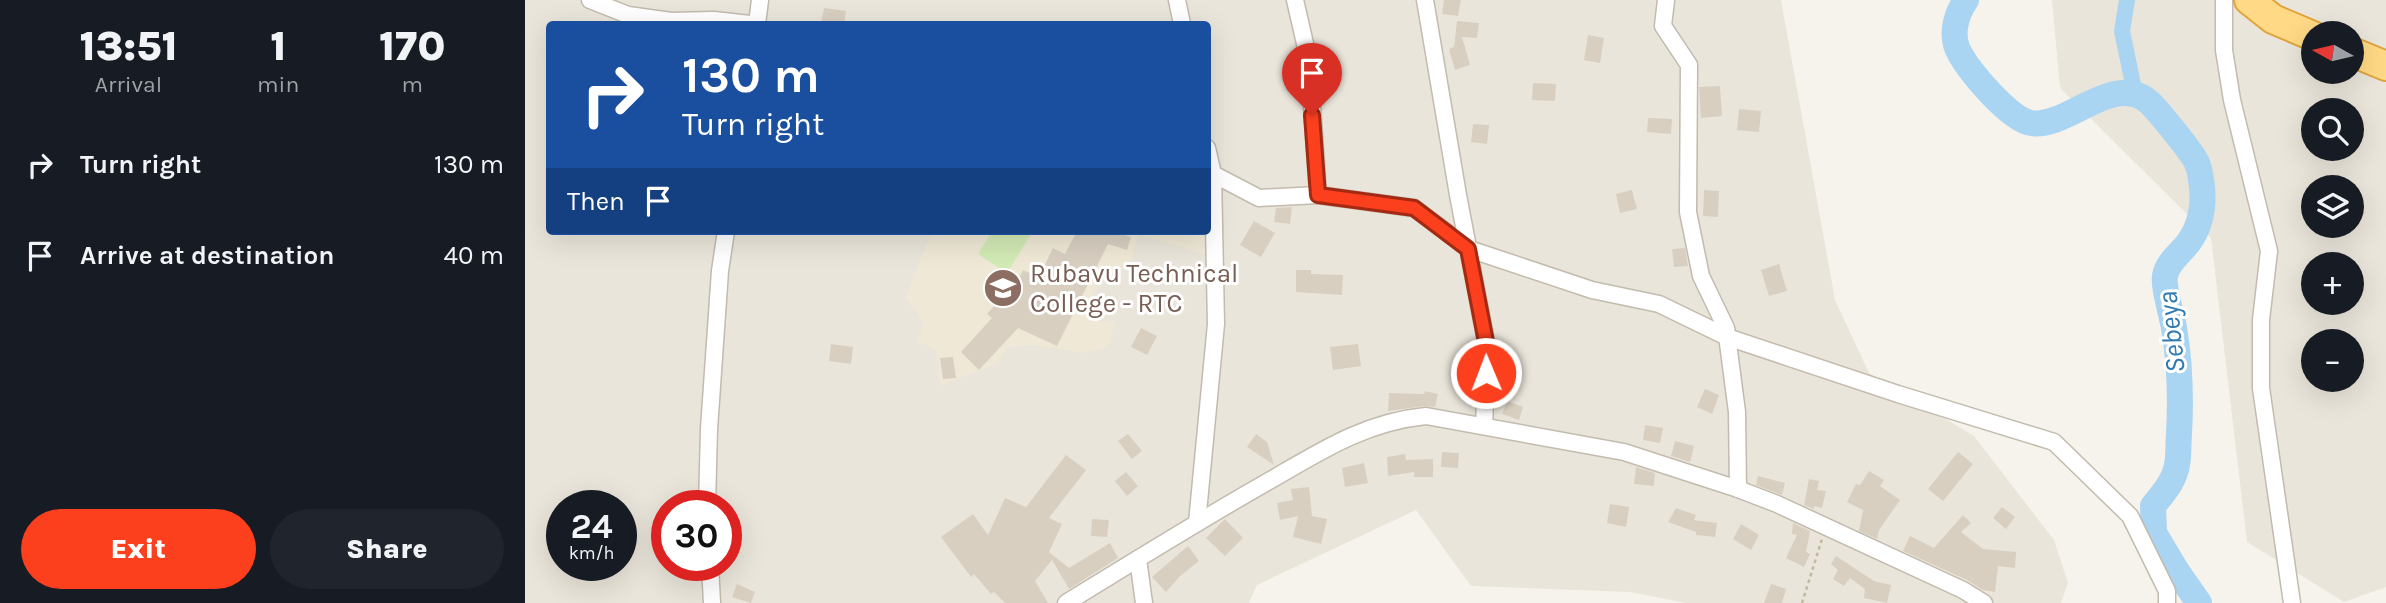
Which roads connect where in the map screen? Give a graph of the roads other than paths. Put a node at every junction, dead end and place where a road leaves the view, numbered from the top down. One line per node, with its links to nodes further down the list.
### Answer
1 (590, 0): 9 (street)
2 (760, 0): 12 (street)
3 (1177, 0): 13 (street)
4 (1295, 0): 18 (street)
5 (1425, 0): 21 (street)
6 (1665, 0): 22 (street)
7 (2224, 0): 34 (street)
8 (2249, 0): 14 (highway)
9 (671, 21)
10 (671, 21): 11 (street)
11 (722, 21)
12 (757, 21)
13 (1181, 21)
14 (2301, 31)
15 (2364, 57): 16 (highway)
16 (2386, 66)
17 (1211, 174): 18 (street)
18 (1318, 195): 21 (street)
19 (1211, 199): 26 (street)
20 (725, 235): 25 (street)
21 (1468, 249): 22 (street); 23 (street)
22 (1727, 337): 24 (street); 33 (street)
23 (1484, 425): 24 (street); 26 (street)
24 (1738, 489): 32 (street)
25 (707, 490)
26 (1197, 523): 27 (street)
27 (1139, 559): 30 (street); 31 (street)
28 (711, 581): 29 (street)
29 (712, 603)
30 (1066, 603)
31 (1144, 603)
32 (1985, 603)
33 (2167, 603)
34 (2292, 603)

